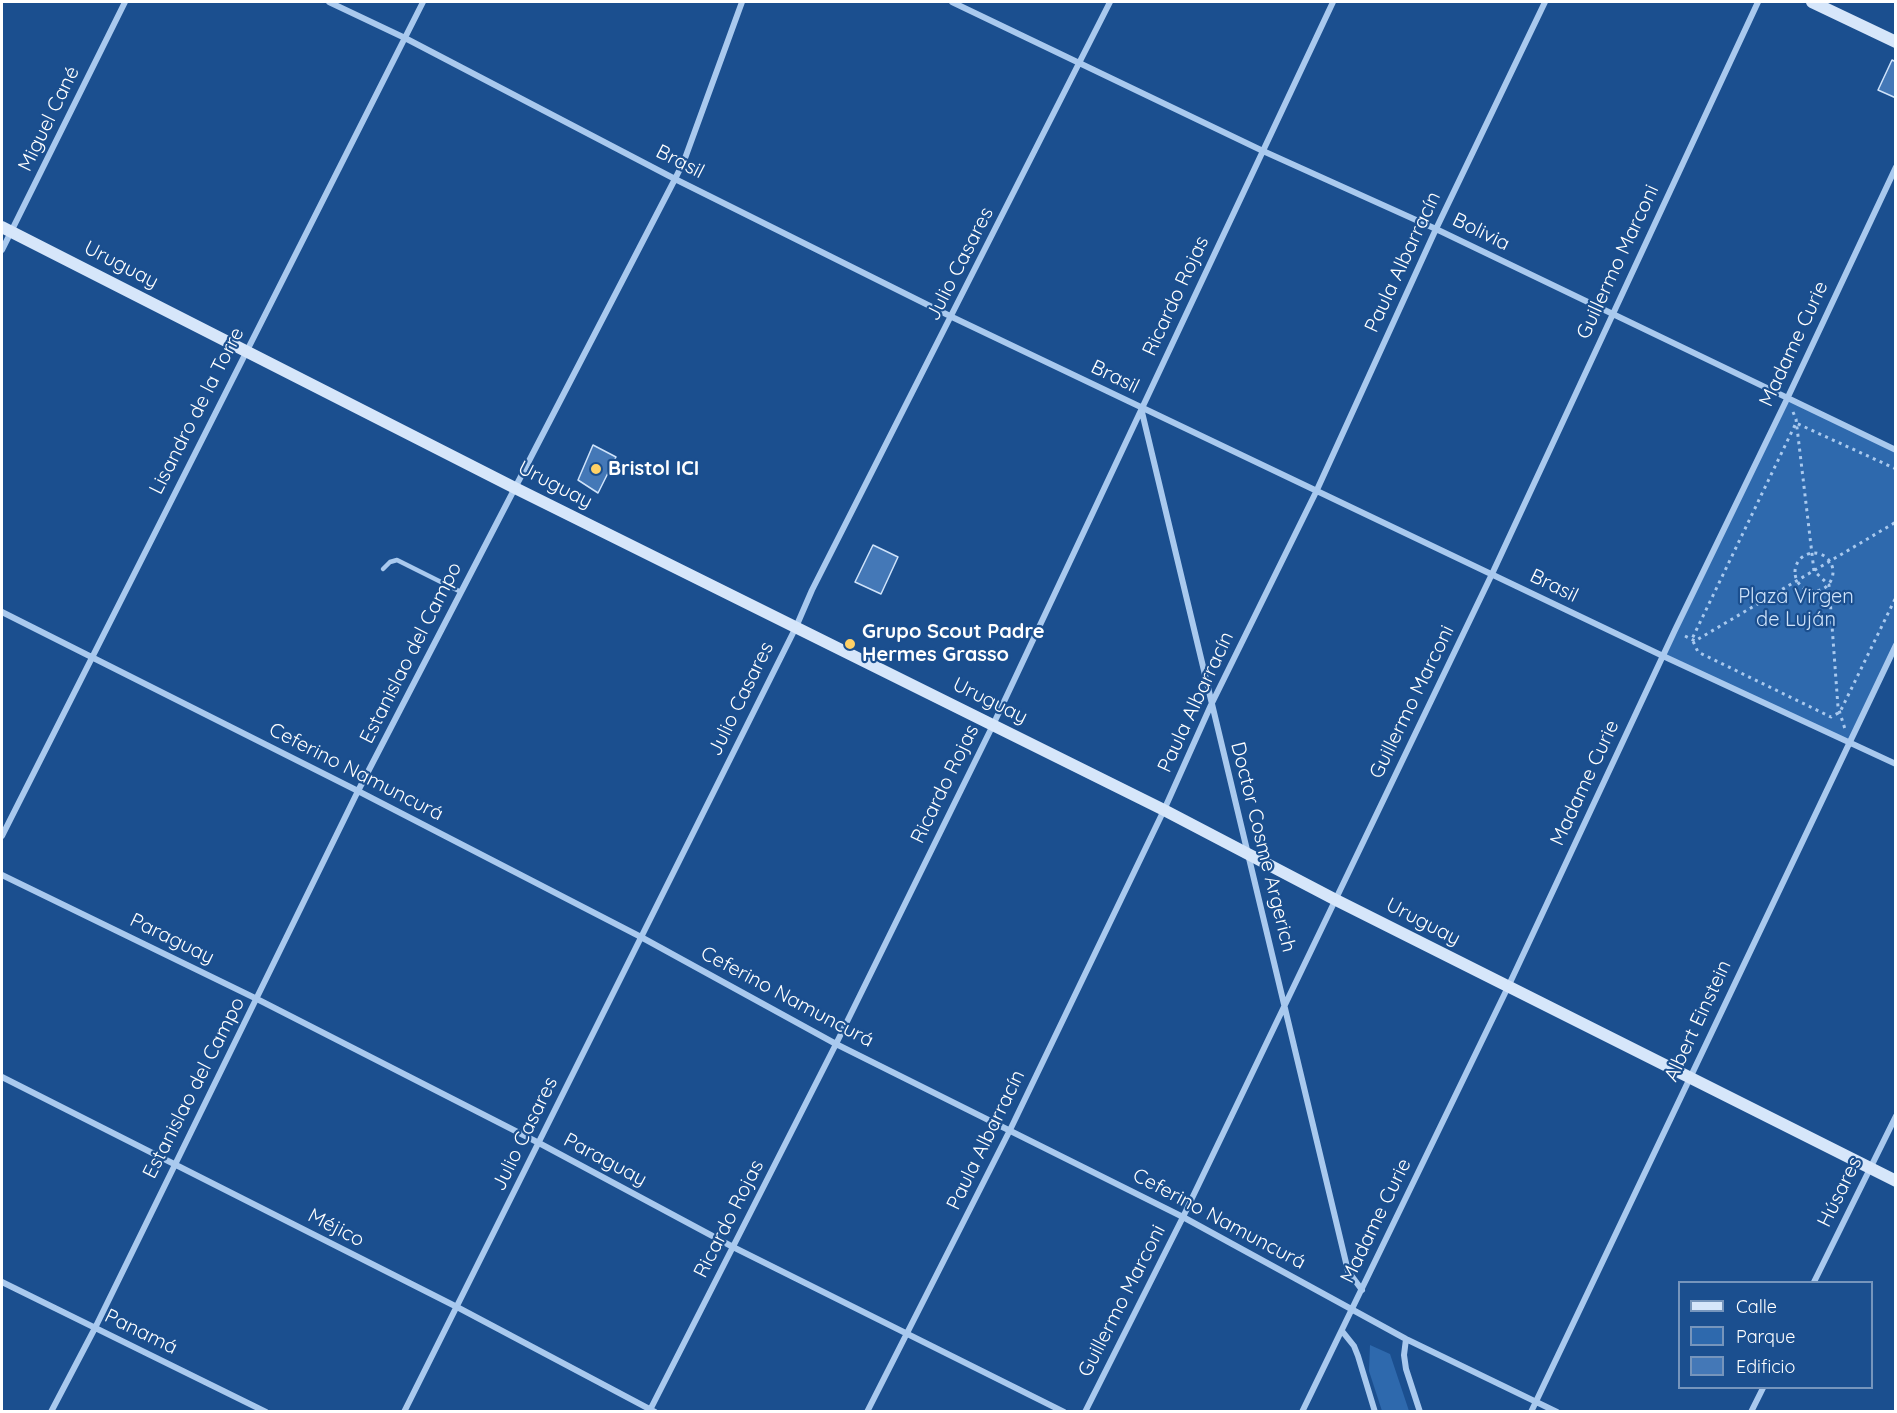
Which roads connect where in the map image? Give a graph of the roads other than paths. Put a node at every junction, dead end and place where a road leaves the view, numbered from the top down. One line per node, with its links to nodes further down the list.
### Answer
1 (125, 2): 17 (street, Miguel Cané)
2 (330, 2): 11 (street, Brasil)
3 (423, 2): 11 (street, Lisandro de la Torre)
4 (742, 2): 16 (street, Estanislao del Campo)
5 (952, 2): 13 (street, Bolivia)
6 (1110, 2): 13 (street, Julio Casares)
7 (1333, 2): 14 (street, Ricardo Rojas)
8 (1545, 2): 18 (street, Paula Albarracín)
9 (1758, 2): 20 (street, Guillermo Marconi)
10 (1812, 2): 12 (street)
11 (405, 38): 16 (street, Brasil); 22 (street, Lisandro de la Torre)
12 (1896, 42)
13 (1079, 63): 14 (street, Bolivia); 21 (street, Julio Casares)
14 (1263, 151): 18 (street, Bolivia); 24 (street, Ricardo Rojas)
15 (1896, 167): 23 (street, Madame Curie)
16 (675, 179): 21 (street, Brasil); 26 (street, Estanislao del Campo)
17 (6, 229): 19 (street, Miguel Cané); 22 (street, Uruguay)
18 (1436, 229): 20 (street, Bolivia); 27 (street, Paula Albarracín)
19 (2, 250)
20 (1612, 315): 23 (street, Bolivia); 29 (street, Guillermo Marconi)
21 (952, 317): 24 (street, Brasil); 32 (street, Julio Casares)
22 (247, 350): 26 (street, Uruguay); 35 (street, Lisandro de la Torre)
23 (1787, 399): 25 (street, Bolivia); 34 (street, Madame Curie)
24 (1141, 408): 27 (street, Brasil); 36 (street, Doctor Cosme Argerich); 37 (street, Ricardo Rojas)
25 (1896, 450)
26 (516, 488): 30 (street, Estanislao del Campo); 32 (street, Uruguay)
27 (1316, 492): 29 (street, Brasil); 36 (street, Paula Albarracín)
28 (383, 569): 30 (lane)
29 (1492, 574): 34 (street, Brasil); 45 (street, Guillermo Marconi)
30 (461, 592): 40 (street, Estanislao del Campo)
31 (2, 612): 35 (street, Ceferino Namuncurá)
32 (796, 627): 37 (street, Uruguay); 46 (street, Julio Casares)
33 (1896, 645): 38 (street, Albert Einstein)
34 (1663, 656): 38 (street, Brasil); 47 (street, Madame Curie)
35 (91, 658): 40 (street, Ceferino Namuncurá); 42 (street, Lisandro de la Torre)
36 (1211, 705): 41 (street, Paula Albarracín); 43 (street, Doctor Cosme Argerich)
37 (993, 725): 41 (street, Uruguay); 50 (street, Ricardo Rojas)
38 (1848, 742): 39 (street, Brasil); 52 (street, Albert Einstein)
39 (1896, 764)
40 (358, 791): 46 (street, Ceferino Namuncurá); 48 (street, Estanislao del Campo)
41 (1164, 810): 43 (street, Uruguay); 54 (street, Paula Albarracín)
42 (2, 836)
43 (1249, 854): 45 (street, Uruguay); 49 (street, Doctor Cosme Argerich)
44 (2, 874): 48 (street, Paraguay)
45 (1336, 900): 47 (street, Uruguay); 49 (street, Guillermo Marconi)
46 (641, 937): 50 (street, Ceferino Namuncurá); 55 (street, Julio Casares)
47 (1508, 987): 52 (street, Uruguay); 63 (street, Madame Curie)
48 (257, 999): 55 (street, Paraguay); 56 (street, Estanislao del Campo)
49 (1284, 1006): 59 (street, Guillermo Marconi); 63 (street, Doctor Cosme Argerich)
50 (836, 1044): 54 (street, Ceferino Namuncurá); 60 (street, Ricardo Rojas)
51 (2, 1077): 56 (street, Méjico)
52 (1690, 1077): 57 (street, Uruguay); 71 (street, Albert Einstein)
53 (1896, 1116): 57 (street, Húsares)
54 (1010, 1130): 59 (street, Ceferino Namuncurá); 68 (street, Paula Albarracín)
55 (539, 1143): 60 (street, Paraguay); 64 (street, Julio Casares)
56 (174, 1165): 64 (street, Méjico); 66 (street, Estanislao del Campo)
57 (1870, 1168): 58 (street, Uruguay); 61 (street, Húsares)
58 (1896, 1181)
59 (1184, 1217): 65 (street, Ceferino Namuncurá); 78 (street, Guillermo Marconi)
60 (733, 1247): 68 (street, Paraguay); 72 (street, Ricardo Rojas)
61 (1814, 1281)
62 (2, 1282): 66 (street, Panamá)
63 (1362, 1290): 65 (street, Madame Curie)
64 (457, 1307): 72 (street, Méjico); 75 (street, Julio Casares)
65 (1352, 1310): 67 (street, Madame Curie); 69 (street, Ceferino Namuncurá)
66 (95, 1328): 73 (street, Estanislao del Campo); 74 (street, Panamá)
67 (1342, 1330): 79 (street, Madame Curie); 80 (street)
68 (909, 1333): 76 (street, Paula Albarracín); 77 (street, Paraguay)
69 (1406, 1339): 71 (street, Ceferino Namuncurá); 81 (street)
70 (1762, 1389): 84 (street)
71 (1537, 1401): 82 (street, Albert Einstein); 83 (street, Ceferino Namuncurá)
72 (651, 1411)
73 (51, 1412)
74 (266, 1412)
75 (404, 1412)
76 (867, 1412)
77 (1064, 1412)
78 (1085, 1412)
79 (1302, 1412)
80 (1375, 1412)
81 (1420, 1412)
82 (1531, 1412)
83 (1557, 1412)
84 (1751, 1412)

